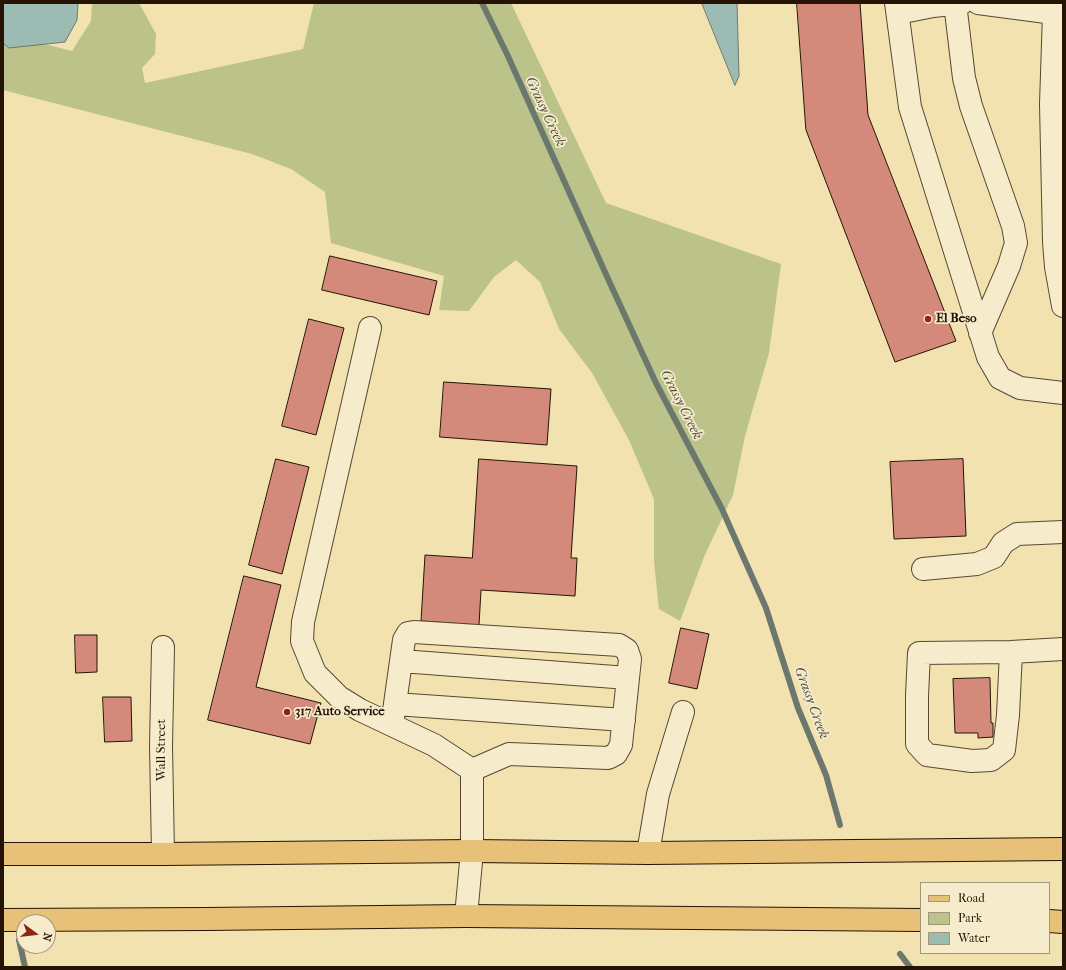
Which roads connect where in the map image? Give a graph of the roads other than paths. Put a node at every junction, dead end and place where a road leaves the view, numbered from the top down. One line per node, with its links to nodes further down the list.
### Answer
1 (957, 3): 3 (street); 8 (street)
2 (992, 4): 4 (street)
3 (897, 8): 8 (street)
4 (1055, 8): 5 (street)
5 (1058, 41): 6 (street)
6 (1063, 306)
7 (370, 328): 20 (street)
8 (980, 333): 9 (street)
9 (1063, 393)
10 (1063, 532): 11 (street)
11 (923, 569)
12 (163, 647): 26 (street, Wall Street)
13 (1063, 649): 14 (street)
14 (1011, 652): 14 (street)
15 (401, 661): 16 (street); 16 (street); 17 (street)
16 (628, 678): 19 (street)
17 (395, 704): 19 (street); 20 (street)
18 (683, 712): 24 (street)
19 (624, 720): 21 (street)
20 (392, 725): 21 (street)
21 (472, 770): 23 (street)
22 (1063, 849): 24 (main road)
23 (472, 851): 24 (main road); 26 (main road); 27 (street)
24 (648, 853)
25 (7, 854): 26 (main road)
26 (163, 854)
27 (466, 916): 28 (main road); 29 (main road)
28 (3, 920)
29 (918, 920)
30 (1050, 921): 31 (main road)
31 (1063, 922)

